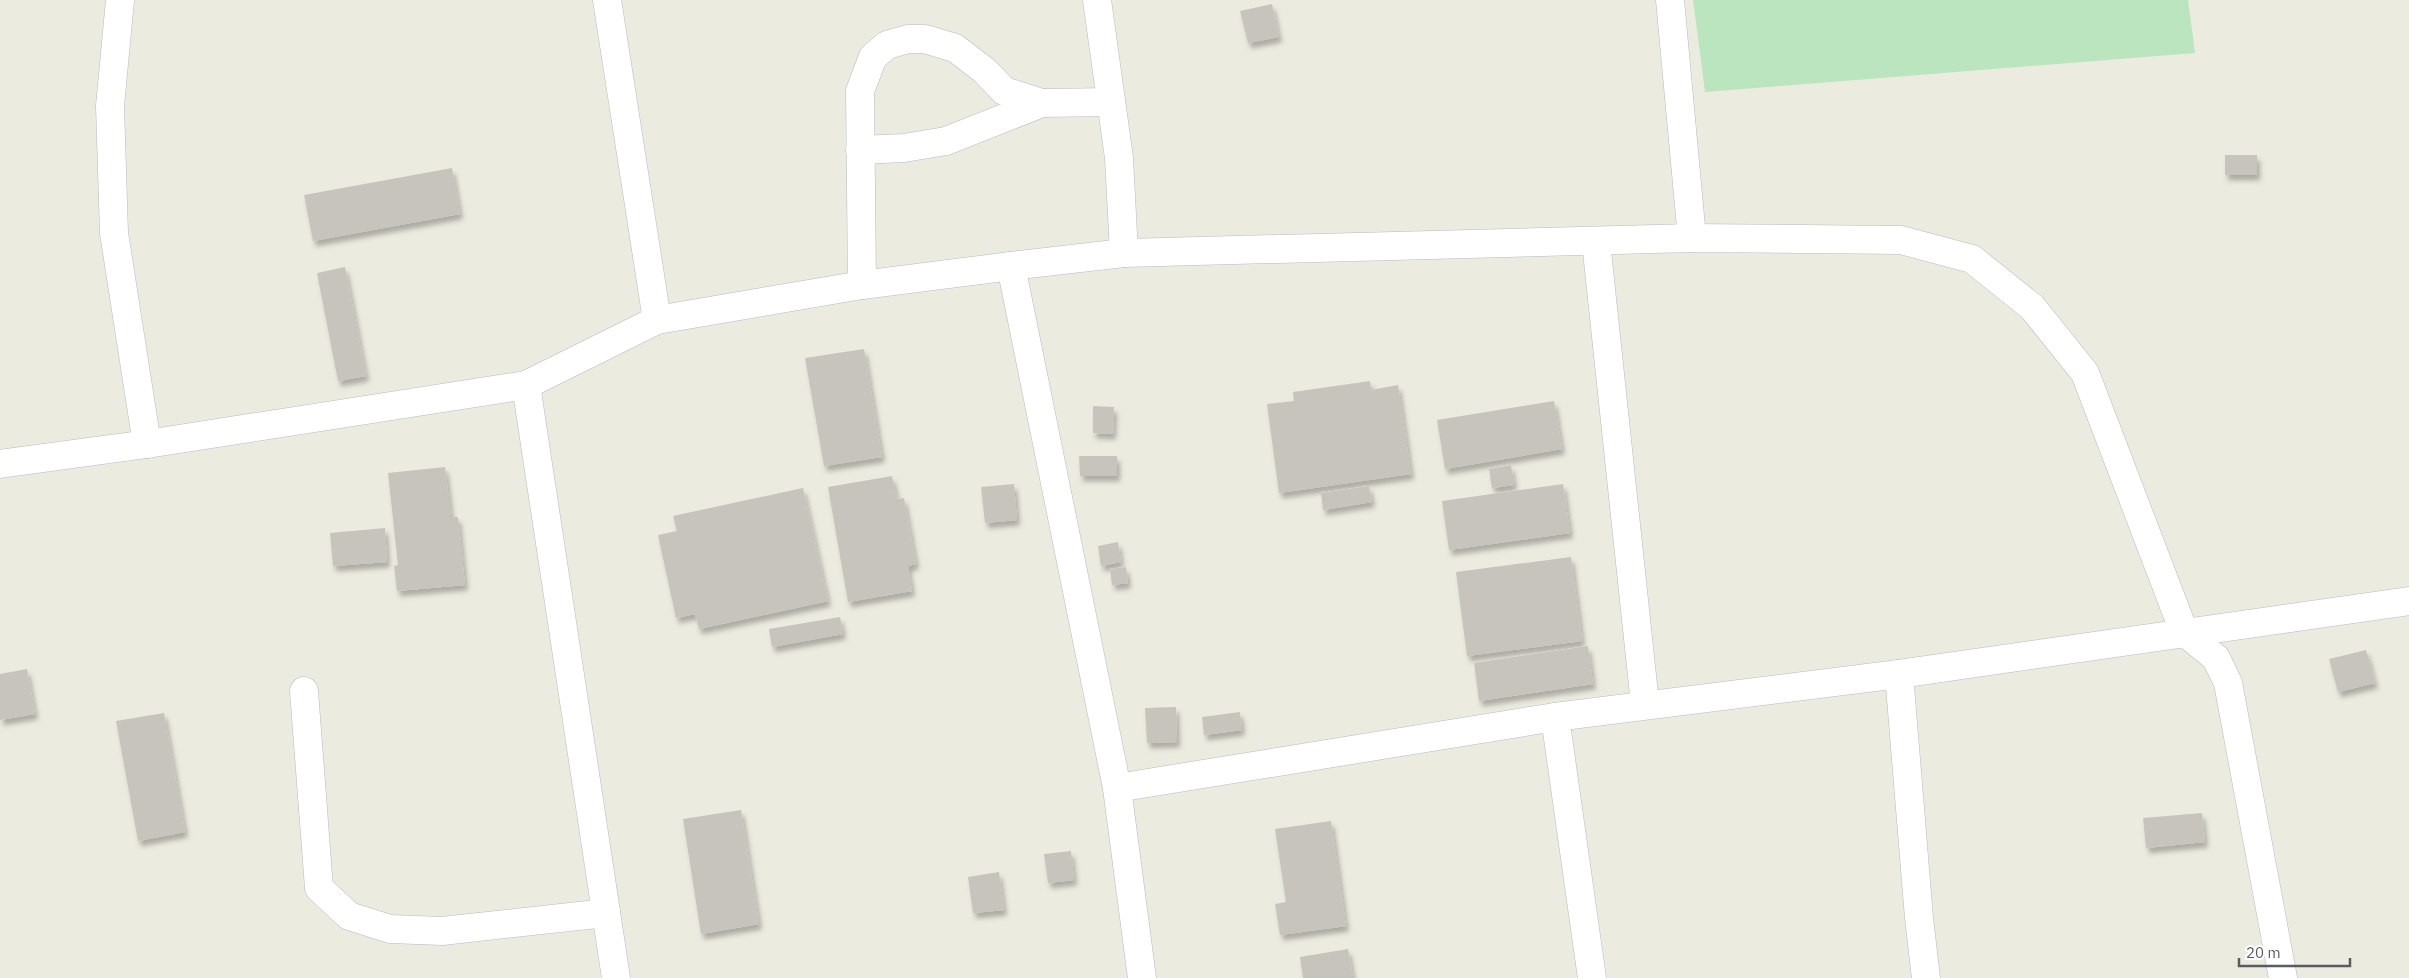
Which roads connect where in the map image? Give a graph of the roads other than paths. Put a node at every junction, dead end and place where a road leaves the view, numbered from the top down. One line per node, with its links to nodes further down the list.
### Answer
1 (120, 0): 15 (street)
2 (607, 0): 13 (street)
3 (1097, 0): 5 (street)
4 (1670, 0): 8 (street)
5 (1111, 102): 6 (street); 10 (street)
6 (1042, 103): 7 (street); 7 (street)
7 (860, 150): 12 (street)
8 (1692, 238): 9 (street); 18 (street)
9 (1596, 242): 10 (street); 21 (street)
10 (1124, 253): 11 (street)
11 (1010, 266): 12 (street); 23 (street)
12 (862, 285): 13 (street)
13 (657, 320): 14 (street)
14 (526, 386): 15 (street); 24 (street)
15 (148, 444): 16 (street)
16 (0, 464)
17 (2409, 600): 18 (street)
18 (2184, 632): 19 (street); 29 (street)
19 (1899, 674): 21 (street); 28 (street)
20 (304, 691): 24 (street)
21 (1645, 704): 22 (street)
22 (1555, 717): 23 (street); 27 (street)
23 (1117, 788): 26 (street)
24 (606, 913): 25 (street)
25 (616, 978)
26 (1142, 978)
27 (1592, 978)
28 (1926, 978)
29 (2283, 978)

